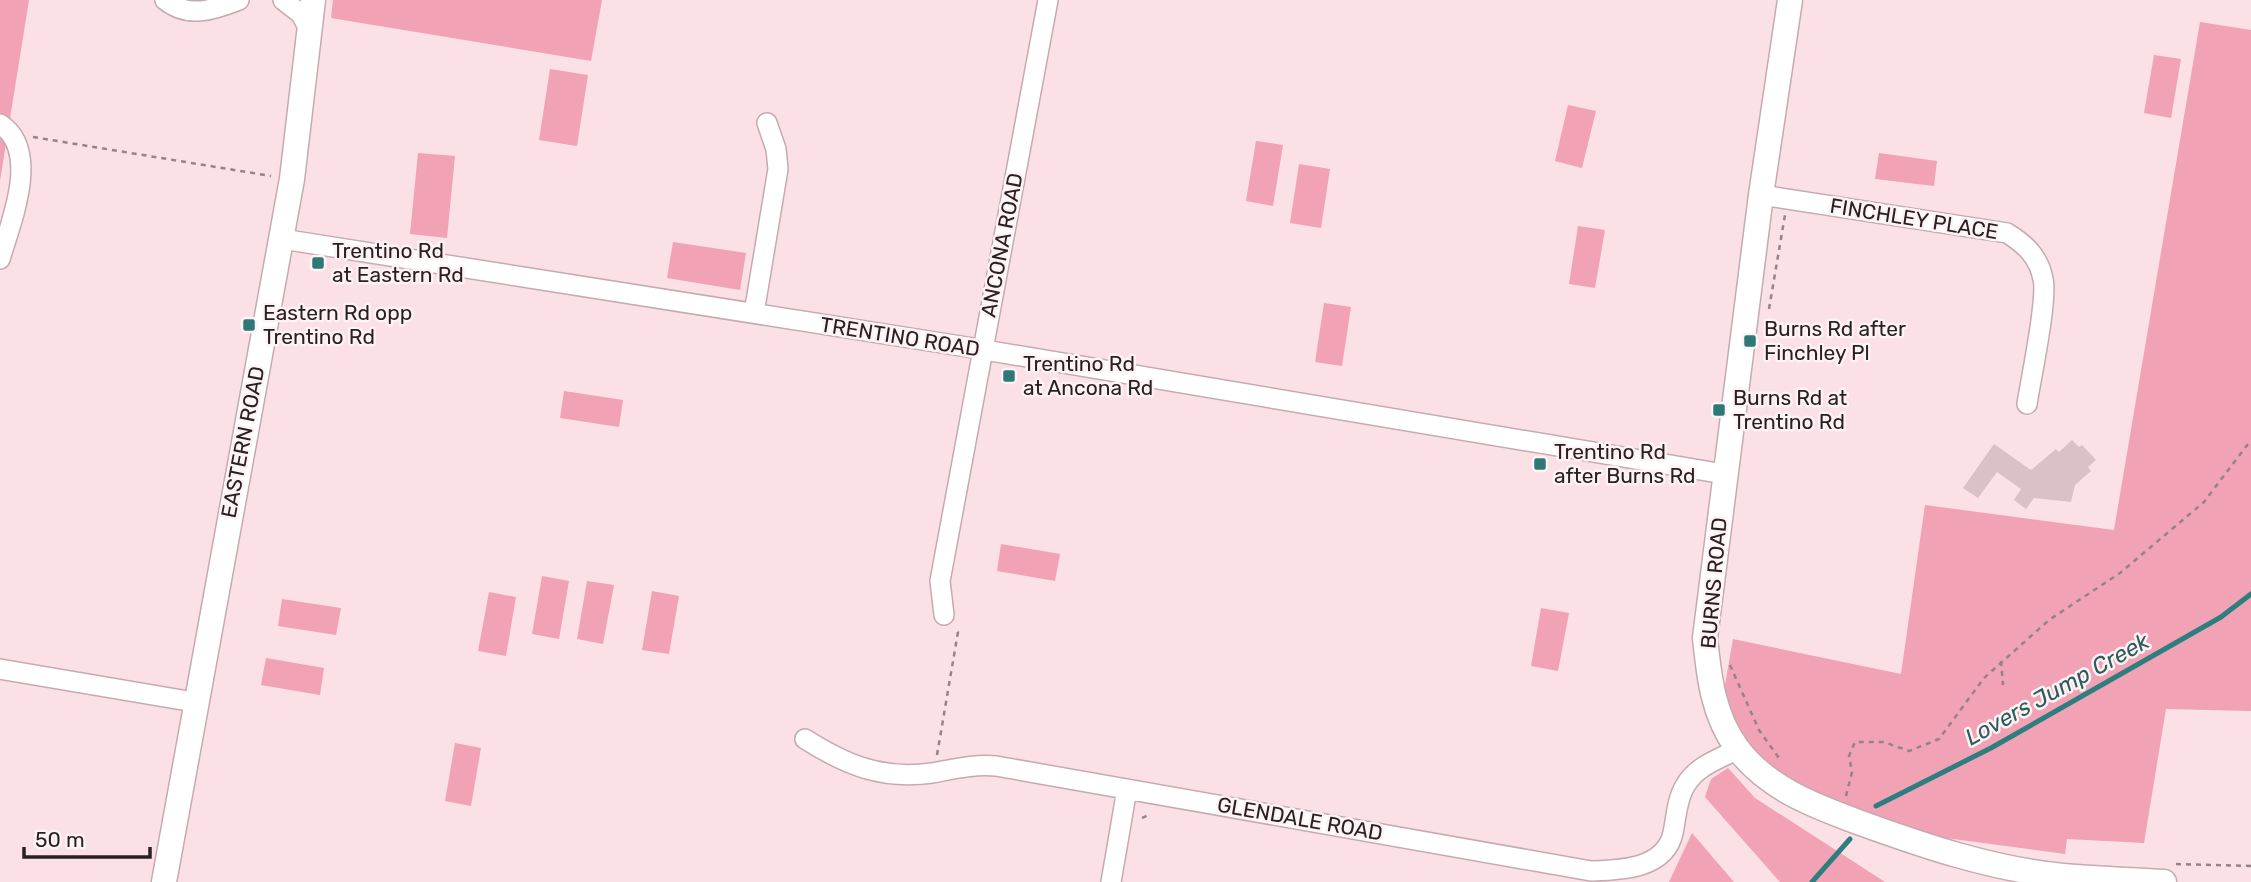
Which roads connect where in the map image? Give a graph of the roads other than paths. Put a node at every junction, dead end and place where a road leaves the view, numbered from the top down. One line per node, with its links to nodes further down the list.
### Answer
1 (165, 0): 2 (street)
2 (239, 0)
3 (283, 0): 7 (street)
4 (313, 0): 7 (main road, EASTERN ROAD)
5 (1048, 0): 14 (street, ANCONA ROAD)
6 (1790, 0): 10 (main road, BURNS ROAD)
7 (310, 31): 11 (main road, EASTERN ROAD)
8 (766, 123): 13 (street)
9 (1, 125): 12 (street)
10 (1761, 195): 15 (street, FINCHLEY PLACE); 16 (main road, BURNS ROAD)
11 (282, 239): 13 (street, TRENTINO ROAD); 19 (main road, EASTERN ROAD)
12 (0, 260)
13 (754, 313): 14 (street, TRENTINO ROAD)
14 (983, 350): 16 (street, TRENTINO ROAD); 17 (street, ANCONA ROAD)
15 (2027, 404)
16 (1724, 474): 21 (main road, BURNS ROAD)
17 (944, 615)
18 (0, 669): 19 (street)
19 (194, 702): 24 (main road, EASTERN ROAD)
20 (805, 739): 22 (street, GLENDALE ROAD)
21 (1738, 749): 22 (street, GLENDALE ROAD); 23 (main road, BURNS ROAD)
22 (1127, 789): 25 (street)
23 (2169, 873)
24 (164, 882)
25 (1111, 882)

